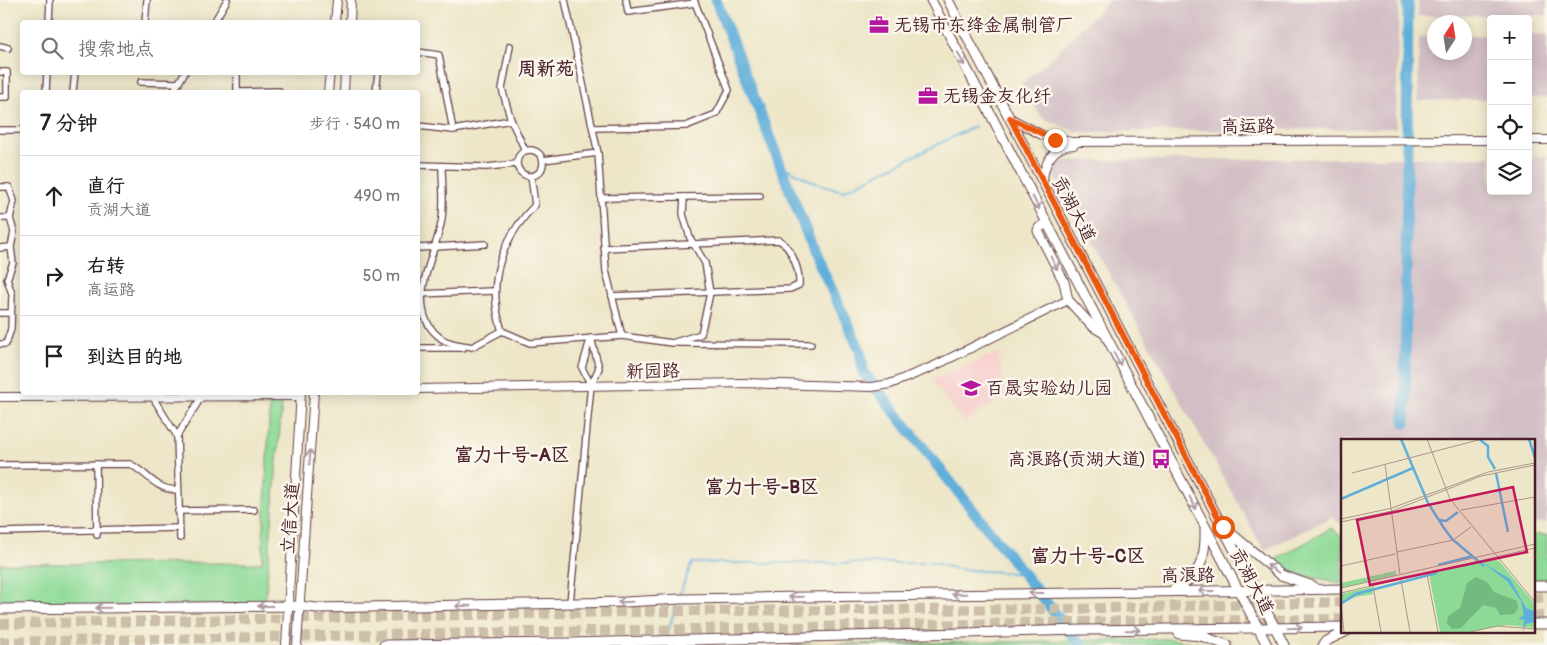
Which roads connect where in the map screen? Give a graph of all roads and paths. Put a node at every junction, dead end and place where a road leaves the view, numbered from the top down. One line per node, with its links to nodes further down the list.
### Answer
1 (50, 0): 11 (street)
2 (147, 0): 12 (street)
3 (227, 0): 13 (street)
4 (337, 0): 14 (street)
5 (351, 0): 15 (street)
6 (565, 0): 41 (street)
7 (626, 0): 10 (street)
8 (931, 0): 63 (main road, 贡湖大道, one-way to 63)
9 (948, 0): 38 (main road, 贡湖大道)
10 (694, 2): 41 (street)
11 (49, 20)
12 (145, 20)
13 (215, 20)
14 (335, 20)
15 (350, 20)
16 (0, 46): 18 (street)
17 (510, 46): 39 (street)
18 (8, 48)
19 (420, 52): 44 (street)
20 (0, 72): 37 (street)
21 (47, 75): 30 (street)
22 (75, 75): 31 (street)
23 (183, 75): 29 (street)
24 (237, 75): 33 (street)
25 (330, 75): 34 (street)
26 (345, 75): 35 (street)
27 (378, 75): 36 (street)
28 (141, 82): 29 (street)
29 (179, 83): 32 (street)
30 (46, 90)
31 (73, 90)
32 (174, 90)
33 (237, 90)
34 (328, 90)
35 (344, 90)
36 (376, 90)
37 (0, 97)
38 (1010, 118): 45 (street, 高运路); 56 (main road, 贡湖大道)
39 (511, 120): 44 (street); 49 (street)
40 (420, 126): 44 (street)
41 (593, 128): 50 (street)
42 (0, 130): 43 (street)
43 (20, 130)
44 (453, 130)
45 (1487, 141)
46 (1487, 141): 56 (street, 高运路)
47 (1532, 141): 48 (street)
48 (1547, 141)
49 (525, 150): 51 (street); 52 (street)
50 (598, 153): 51 (street); 60 (street)
51 (543, 160): 55 (street)
52 (516, 164): 54 (street); 55 (street)
53 (420, 165): 54 (street)
54 (442, 166): 67 (street)
55 (531, 176): 73 (street)
56 (1043, 185): 106 (main road, 贡湖大道)
57 (0, 187): 62 (street)
58 (760, 196): 59 (street)
59 (684, 197): 60 (street); 65 (street)
60 (601, 198): 70 (street)
61 (0, 218): 62 (street)
62 (10, 218): 66 (street)
63 (1046, 223): 77 (main road, one-way to 77); 81 (main road, 贡湖大道)
64 (485, 244): 67 (street)
65 (694, 245): 70 (street); 74 (street); 74 (street)
66 (11, 247): 68 (street); 71 (street)
67 (434, 247): 69 (street); 75 (street)
68 (0, 248)
69 (420, 248)
70 (604, 248): 76 (street)
71 (8, 279): 72 (street); 79 (street)
72 (0, 280)
73 (494, 291): 75 (street); 80 (street)
74 (710, 293): 76 (street); 84 (street)
75 (420, 294): 88 (street)
76 (612, 296): 82 (street)
77 (1068, 300): 81 (main road); 89 (street, 新园路)
78 (0, 313): 79 (street)
79 (10, 313): 85 (street)
80 (502, 330): 83 (street); 88 (street)
81 (1104, 333): 105 (main road, 贡湖大道, one-way to 105)
82 (622, 336): 83 (street); 84 (street)
83 (591, 338): 89 (street); 89 (street)
84 (672, 343): 86 (street)
85 (0, 344)
86 (811, 344)
87 (420, 348): 88 (street)
88 (472, 348)
89 (591, 386): 90 (street, 新园路); 117 (street)
90 (420, 388)
91 (163, 395): 96 (street)
92 (179, 395): 97 (street)
93 (314, 395): 119 (street, 立信大道, one-way to 93)
94 (34, 396): 96 (street); 98 (street)
95 (300, 396): 97 (street); 118 (street, 立信大道)
96 (152, 397): 97 (street); 99 (street)
97 (201, 397): 99 (street)
98 (0, 399)
99 (177, 436): 102 (street)
100 (96, 464): 101 (street); 102 (street); 109 (street)
101 (0, 465)
102 (177, 490): 104 (street)
103 (254, 510): 104 (street)
104 (178, 511): 107 (street)
105 (1205, 526): 115 (main road); 116 (main road, 贡湖大道)
106 (1223, 527): 113 (main road, one-way to 106); 114 (main road, 贡湖大道)
107 (179, 528): 109 (street); 110 (street)
108 (0, 532): 109 (street)
109 (97, 532)
110 (180, 538)
111 (1534, 586): 112 (main road)
112 (1547, 586)
113 (1339, 589): 114 (main road, 高浪路)
114 (1255, 590): 116 (main road, 高浪路); 126 (main road, 贡湖大道)
115 (1170, 591): 116 (main road, 高浪路, one-way to 115); 117 (main road, 高浪路, one-way to 117)
116 (1239, 591): 125 (main road, 贡湖大道)
117 (570, 603): 119 (main road, 高浪路, one-way to 119)
118 (286, 606): 119 (main road, 高浪路); 120 (main road, 高浪路, one-way to 120); 129 (street, 立信大道)
119 (299, 606): 130 (street, 立信大道)
120 (0, 609)
121 (1534, 624): 122 (main road)
122 (1547, 624)
123 (1341, 627): 126 (main road, one-way to 123)
124 (1152, 629): 125 (main road); 128 (main road, one-way to 124); 132 (main road)
125 (1259, 629): 126 (main road); 133 (main road, 贡湖大道)
126 (1275, 629): 134 (main road, 贡湖大道)
127 (1345, 632): 135 (main road)
128 (569, 644): 131 (main road)
129 (286, 645)
130 (297, 645)
131 (384, 645)
132 (1227, 645)
133 (1267, 645)
134 (1284, 645)
135 (1323, 645)

